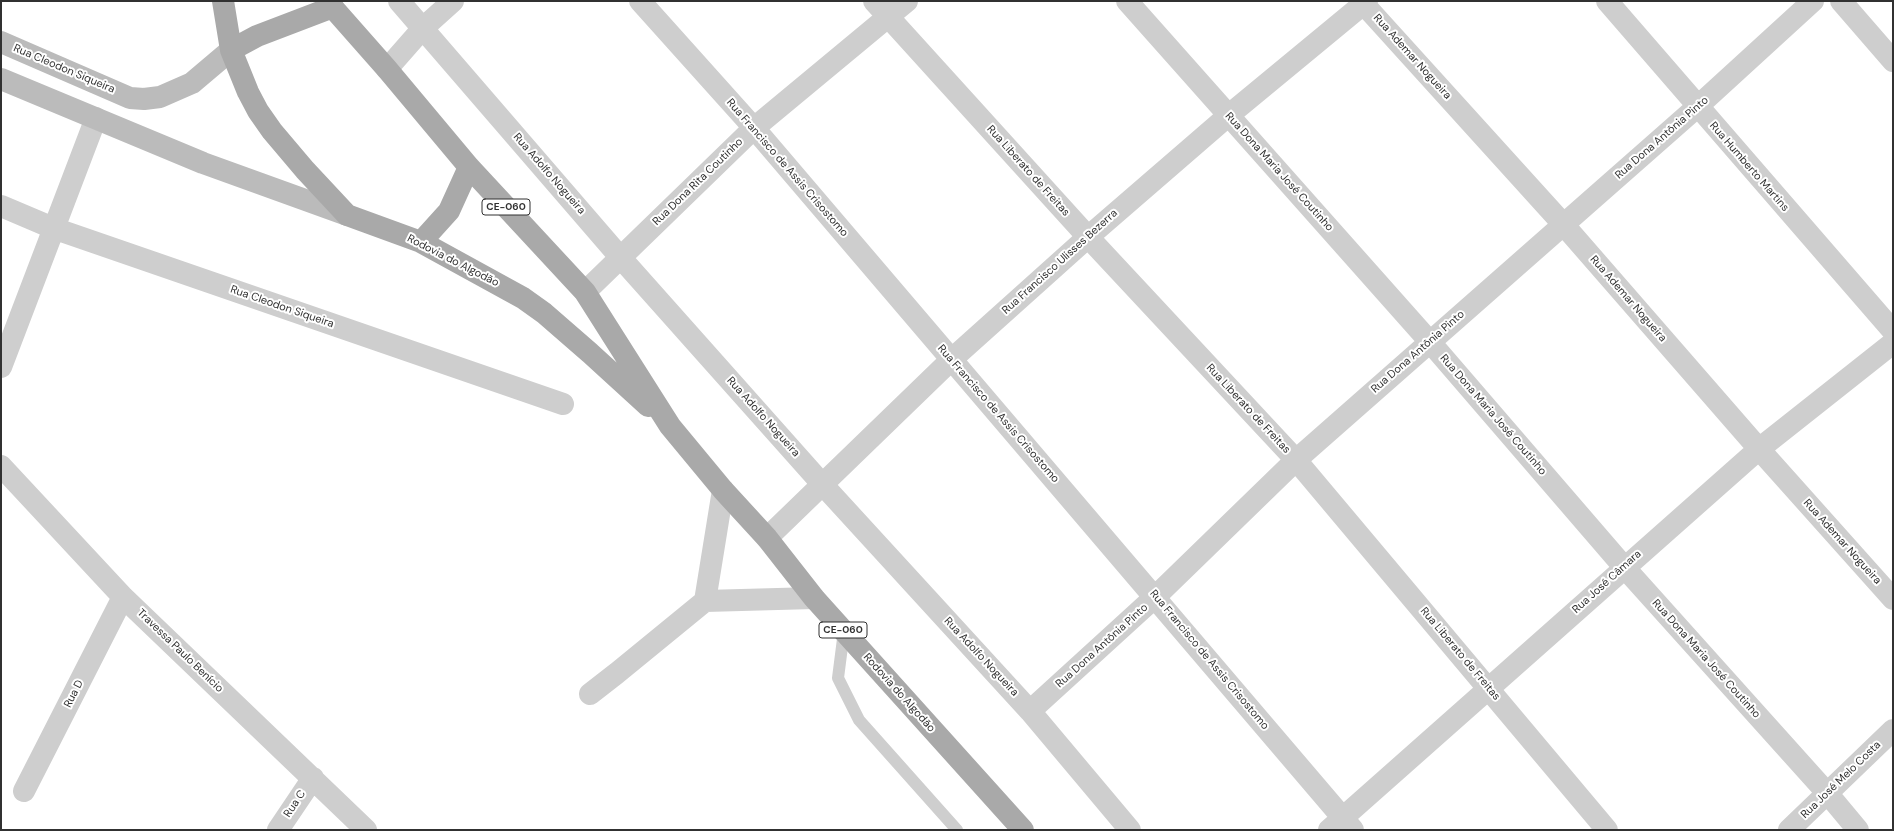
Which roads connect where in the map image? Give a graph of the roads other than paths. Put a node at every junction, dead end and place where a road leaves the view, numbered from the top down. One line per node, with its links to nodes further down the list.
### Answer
1 (223, 1): 15 (main road, Rodovia do Algodão)
2 (399, 1): 13 (street, Rua Adolfo Nogueira)
3 (453, 1): 13 (street)
4 (640, 1): 22 (street, Rua Francisco de Assis Crisostomo)
5 (907, 1): 12 (street, Rua Dona Rita Coutinho)
6 (1127, 1): 20 (street, Rua Dona Maria José Coutinho)
7 (1607, 1): 19 (street, Rua Humberto Martins)
8 (1813, 1): 19 (street, Rua Dona Antônia Pinto)
9 (1841, 1): 16 (street)
10 (1364, 2): 20 (street, Rua Francisco Ulisses Bezerra); 26 (street, Rua Ademar Nogueira)
11 (330, 4): 15 (main road); 17 (main road, Rodovia do Algodão / CE-060)
12 (881, 9): 22 (street, Rua Dona Rita Coutinho); 28 (street, Rua Liberato de Freitas)
13 (423, 28): 17 (street); 30 (street, Rua Adolfo Nogueira)
14 (1, 42): 15 (street, Rua Cleodon Siqueira)
15 (231, 50): 25 (main road, Rodovia do Algodão)
16 (1893, 61)
17 (387, 68): 23 (main road, Rodovia do Algodão / CE-060)
18 (1, 79): 21 (street)
19 (1697, 107): 26 (street, Rua Dona Antônia Pinto); 32 (street, Rua Humberto Martins)
20 (1229, 115): 28 (street, Rua Francisco Ulisses Bezerra); 33 (street, Rua Dona Maria José Coutinho)
21 (96, 118): 25 (street); 27 (street)
22 (754, 128): 30 (street, Rua Dona Rita Coutinho); 35 (street, Rua Francisco de Assis Crisostomo)
23 (469, 167): 29 (main road); 31 (main road, Rodovia do Algodão / CE-060)
24 (1, 206): 27 (street, Rua Cleodon Siqueira)
25 (347, 215): 29 (main road, Rodovia do Algodão)
26 (1563, 224): 33 (street, Rua Dona Antônia Pinto); 39 (street, Rua Ademar Nogueira)
27 (53, 228): 36 (street); 37 (street, Rua Cleodon Siqueira)
28 (1088, 237): 35 (street, Rua Francisco Ulisses Bezerra); 40 (street, Rua Liberato de Freitas)
29 (420, 242): 38 (main road, Rodovia do Algodão)
30 (620, 257): 31 (street, Rua Dona Rita Coutinho); 42 (street, Rua Adolfo Nogueira)
31 (585, 292): 38 (main road, Rodovia do Algodão / CE-060)
32 (1893, 331)
33 (1430, 342): 40 (street, Rua Dona Antônia Pinto); 45 (street, Rua Dona Maria José Coutinho)
34 (1893, 343): 39 (street, Rua José Câmara)
35 (952, 359): 42 (street, Rua Francisco Ulisses Bezerra); 47 (street, Rua Francisco de Assis Crisostomo)
36 (1, 367)
37 (563, 404)
38 (670, 426): 43 (main road, Rodovia do Algodão / CE-060)
39 (1759, 450): 45 (street, Rua José Câmara); 49 (street, Rua Ademar Nogueira)
40 (1296, 460): 47 (street, Rua Dona Antônia Pinto); 52 (street, Rua Liberato de Freitas)
41 (1, 466): 46 (street, Travessa Paulo Benício)
42 (823, 485): 44 (street, Rua Francisco Ulisses Bezerra); 54 (street, Rua Adolfo Nogueira)
43 (723, 490): 44 (main road, Rodovia do Algodão / CE-060); 50 (street)
44 (767, 538): 48 (main road, Rodovia do Algodão / CE-060)
45 (1624, 567): 52 (street, Rua José Câmara); 58 (street, Rua Dona Maria José Coutinho)
46 (123, 597): 56 (street, Travessa Paulo Benício); 57 (street, Rua D)
47 (1156, 597): 54 (street, Rua Dona Antônia Pinto); 59 (street, Rua Francisco de Assis Crisostomo)
48 (814, 598): 50 (street); 51 (main road, Rodovia do Algodão / CE-060)
49 (1893, 599)
50 (705, 601): 53 (street)
51 (844, 631): 62 (lane); 63 (main road, Rodovia do Algodão / CE-060)
52 (1489, 688): 59 (street, Rua José Câmara); 65 (street, Rua Liberato de Freitas)
53 (590, 694)
54 (1030, 711): 64 (street, Rua Adolfo Nogueira)
55 (1893, 730): 58 (street, Rua José Melo Costa)
56 (312, 778): 60 (street, Rua C); 61 (street, Travessa Paulo Benício)
57 (24, 791)
58 (1828, 794): 66 (street, Rua José Melo Costa); 67 (street, Rua Dona Maria José Coutinho)
59 (1341, 826)
60 (278, 830)
61 (366, 830)
62 (957, 830)
63 (1023, 830)
64 (1130, 830)
65 (1607, 830)
66 (1789, 830)
67 (1858, 830)

